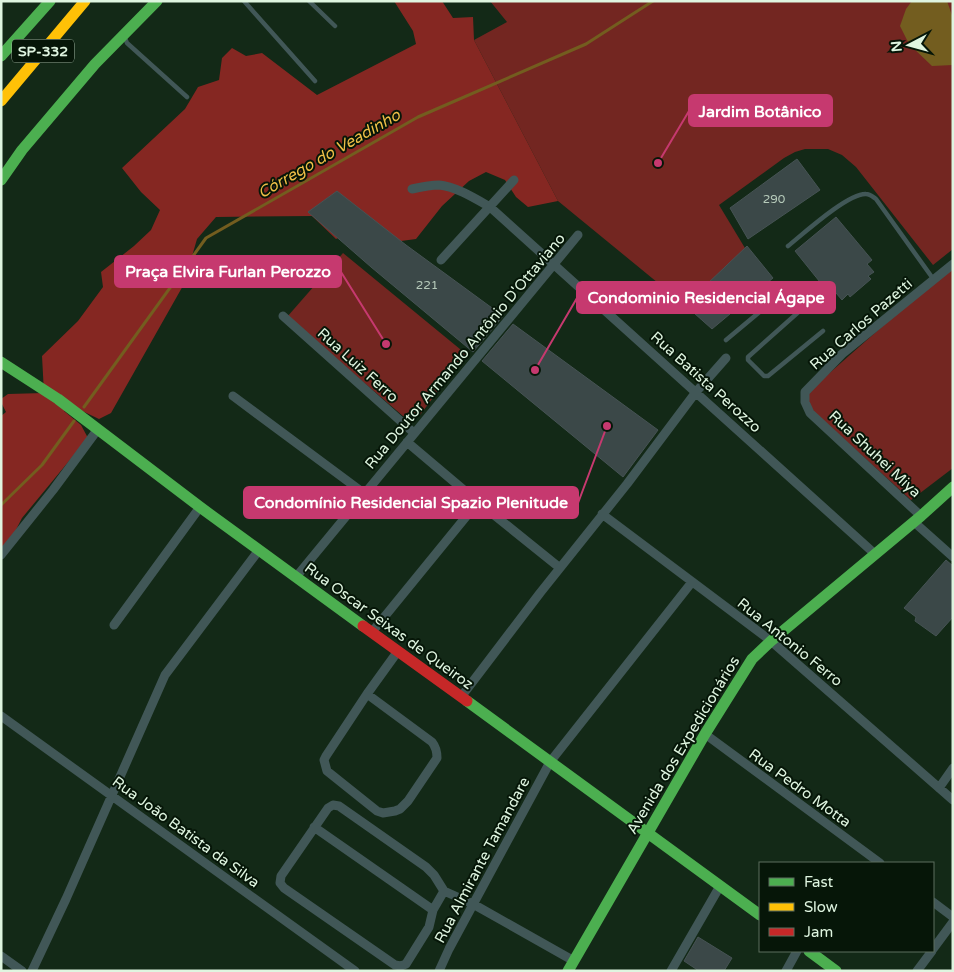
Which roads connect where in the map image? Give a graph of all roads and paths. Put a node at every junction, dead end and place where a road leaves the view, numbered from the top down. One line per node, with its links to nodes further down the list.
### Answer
1 (50, 1): 8 (main road, SP-332)
2 (156, 1): 7 (main road)
3 (244, 1): 9 (lane)
4 (309, 1): 6 (lane)
5 (85, 3): 11 (main road, SP-332)
6 (334, 26)
7 (123, 35): 10 (lane); 12 (main road)
8 (1, 56)
9 (315, 81)
10 (187, 97)
11 (1, 101)
12 (1, 180)
13 (514, 180): 15 (street)
14 (412, 189): 15 (street, Rua Batista Perozzo)
15 (490, 207): 18 (street); 19 (street, Rua Batista Perozzo)
16 (578, 235): 19 (street, Rua Doutor Armando Antônio D'Ottaviano)
17 (788, 246): 21 (lane)
18 (441, 260)
19 (555, 264): 29 (street, Rua Batista Perozzo); 33 (street, Rua Doutor Armando Antônio D'Ottaviano)
20 (953, 264): 21 (street, Rua Carlos Pazetti)
21 (934, 280): 31 (street, Rua Carlos Pazetti)
22 (787, 289): 26 (lane)
23 (803, 308): 25 (lane)
24 (283, 316): 33 (street, Rua Luiz Ferro)
25 (823, 331)
26 (726, 340)
27 (726, 358): 29 (street)
28 (1, 362): 32 (main road, Rua Oscar Seixas de Queiroz)
29 (696, 392): 39 (street); 42 (street, Rua Batista Perozzo)
30 (233, 396): 36 (street)
31 (810, 413): 40 (street, Rua Shuhei Miya)
32 (98, 430): 38 (main road, Rua Oscar Seixas de Queiroz); 43 (street)
33 (414, 434): 34 (street, Rua Doutor Armando Antônio D'Ottaviano)
34 (407, 442): 36 (street, Rua Doutor Armando Antônio D'Ottaviano); 37 (street)
35 (953, 487): 40 (main road, Avenida dos Expedicionários)
36 (365, 494): 46 (street, Rua Doutor Armando Antônio D'Ottaviano)
37 (478, 502): 45 (street); 49 (street)
38 (200, 507): 41 (main road, Rua Oscar Seixas de Queiroz); 48 (street)
39 (602, 514): 45 (street); 47 (street, Rua Antonio Ferro)
40 (918, 519): 42 (main road, Avenida dos Expedicionários); 44 (street, Rua Shuhei Miya)
41 (259, 550): 46 (main road, Rua Oscar Seixas de Queiroz); 59 (street)
42 (876, 554): 50 (main road, Avenida dos Expedicionários)
43 (1, 555)
44 (953, 557)
45 (560, 568): 53 (street)
46 (296, 577): 49 (main road, Rua Oscar Seixas de Queiroz)
47 (692, 582): 50 (street, Rua Antonio Ferro); 56 (street, Rua Almirante Tamandare)
48 (114, 625)
49 (372, 632): 51 (main road, Rua Oscar Seixas de Queiroz)
50 (771, 641): 55 (main road, Avenida dos Expedicionários); 58 (street, Rua Antonio Ferro)
51 (398, 651): 52 (street); 53 (main road, Rua Oscar Seixas de Queiroz)
52 (367, 694): 52 (street)
53 (461, 697): 56 (main road, Rua Oscar Seixas de Queiroz)
54 (1, 716): 59 (street, Rua João Batista da Silva)
55 (705, 734): 62 (main road, Avenida dos Expedicionários); 63 (street, Rua Pedro Motta)
56 (550, 762): 62 (main road, Rua Oscar Seixas de Queiroz); 67 (street, Rua Almirante Tamandare)
57 (953, 768): 58 (street)
58 (939, 788): 60 (street, Rua Antonio Ferro)
59 (111, 795): 77 (street, Rua João Batista da Silva); 80 (street)
60 (953, 800)
61 (314, 827): 65 (street); 68 (street); 68 (street)
62 (647, 833): 64 (main road, Rua Oscar Seixas de Queiroz); 78 (main road, Avenida dos Expedicionários)
63 (879, 862)
64 (720, 886): 69 (main road, Rua Oscar Seixas de Queiroz); 84 (street)
65 (444, 891): 67 (street); 68 (street)
66 (934, 903): 70 (street)
67 (473, 904): 78 (street); 83 (street, Rua Almirante Tamandare)
68 (433, 910)
69 (759, 914)
70 (953, 917)
71 (953, 922): 72 (street)
72 (934, 947)
73 (796, 952): 85 (street)
74 (810, 952): 86 (main road)
75 (931, 952): 87 (street)
76 (1, 956): 79 (street)
77 (341, 962): 81 (street); 82 (street, Rua João Batista da Silva)
78 (571, 966)
79 (22, 971)
80 (32, 971)
81 (336, 971)
82 (355, 971)
83 (439, 971)
84 (671, 971)
85 (786, 971)
86 (836, 971)
87 (917, 971)

